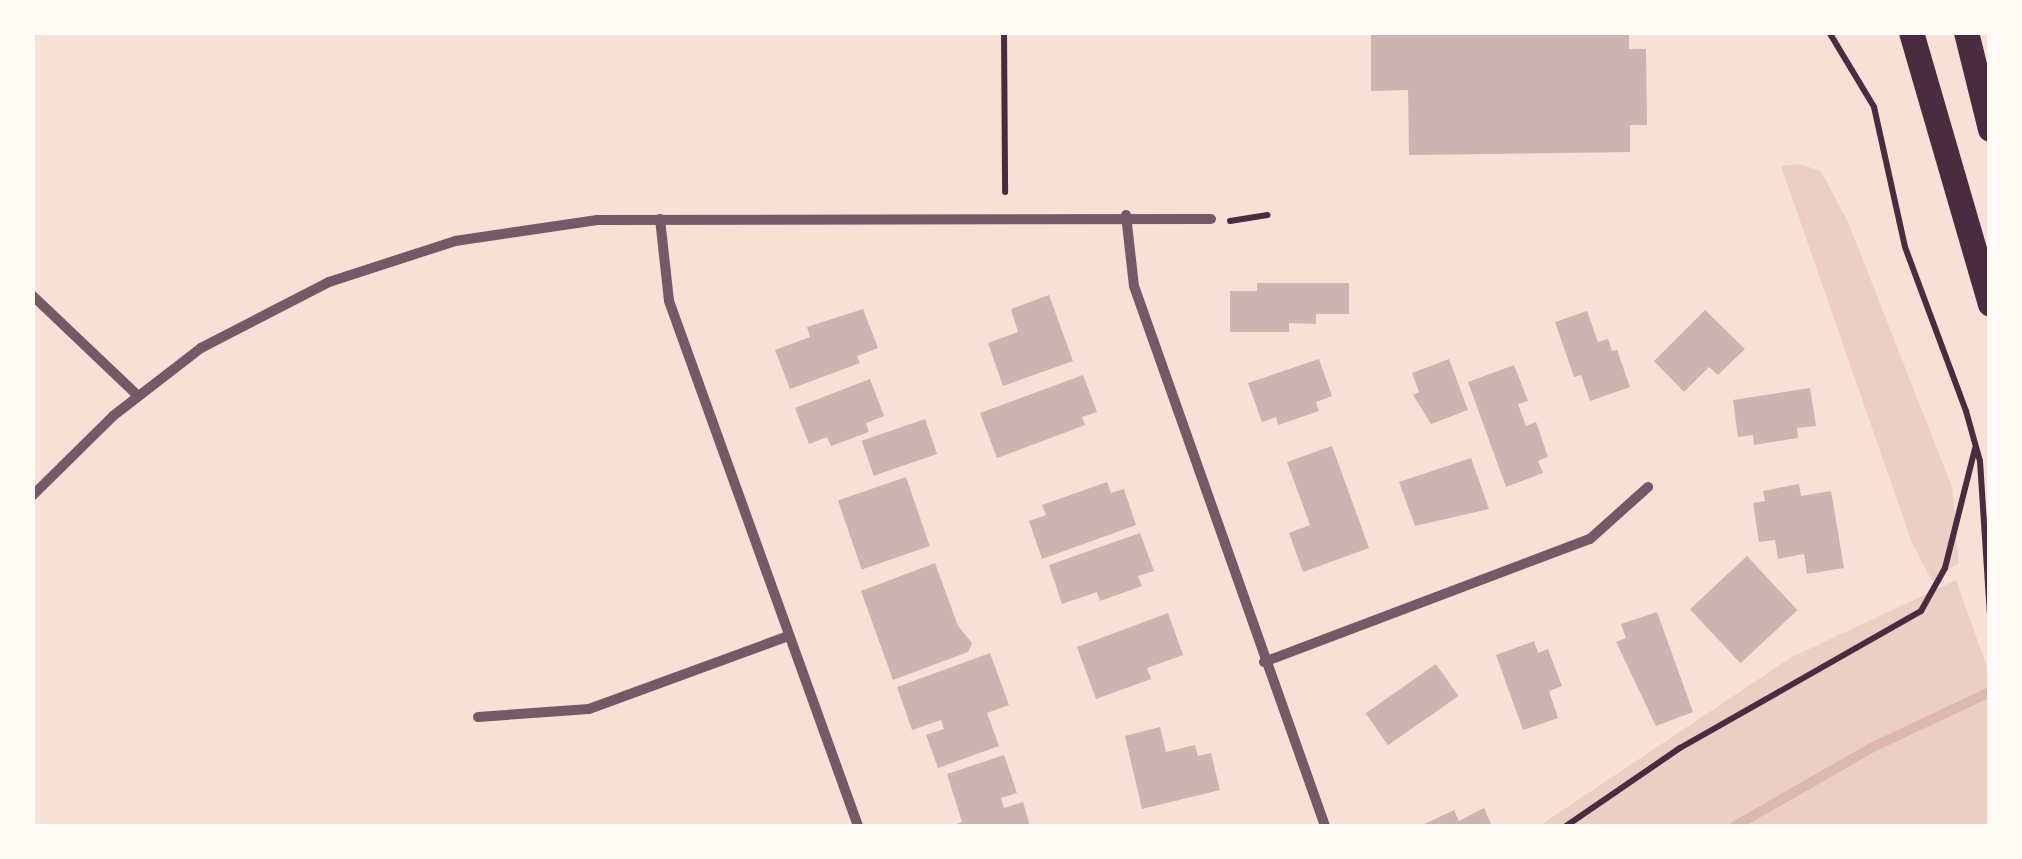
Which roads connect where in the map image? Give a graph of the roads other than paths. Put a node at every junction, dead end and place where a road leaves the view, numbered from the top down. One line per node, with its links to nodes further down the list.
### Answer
1 (1891, 32): 4 (main road)
2 (1911, 32): 4 (main road)
3 (1966, 32): 5 (main road)
4 (1926, 103): 10 (main road)
5 (1990, 129)
6 (1126, 215): 7 (street); 8 (street); 15 (street)
7 (1211, 219)
8 (660, 220): 11 (street); 14 (street)
9 (32, 294): 11 (street)
10 (1990, 304)
11 (137, 396): 13 (street)
12 (1648, 487): 15 (street)
13 (32, 496)
14 (790, 636): 16 (street); 17 (street)
15 (1264, 662): 18 (street)
16 (478, 716)
17 (858, 826)
18 (1325, 826)

